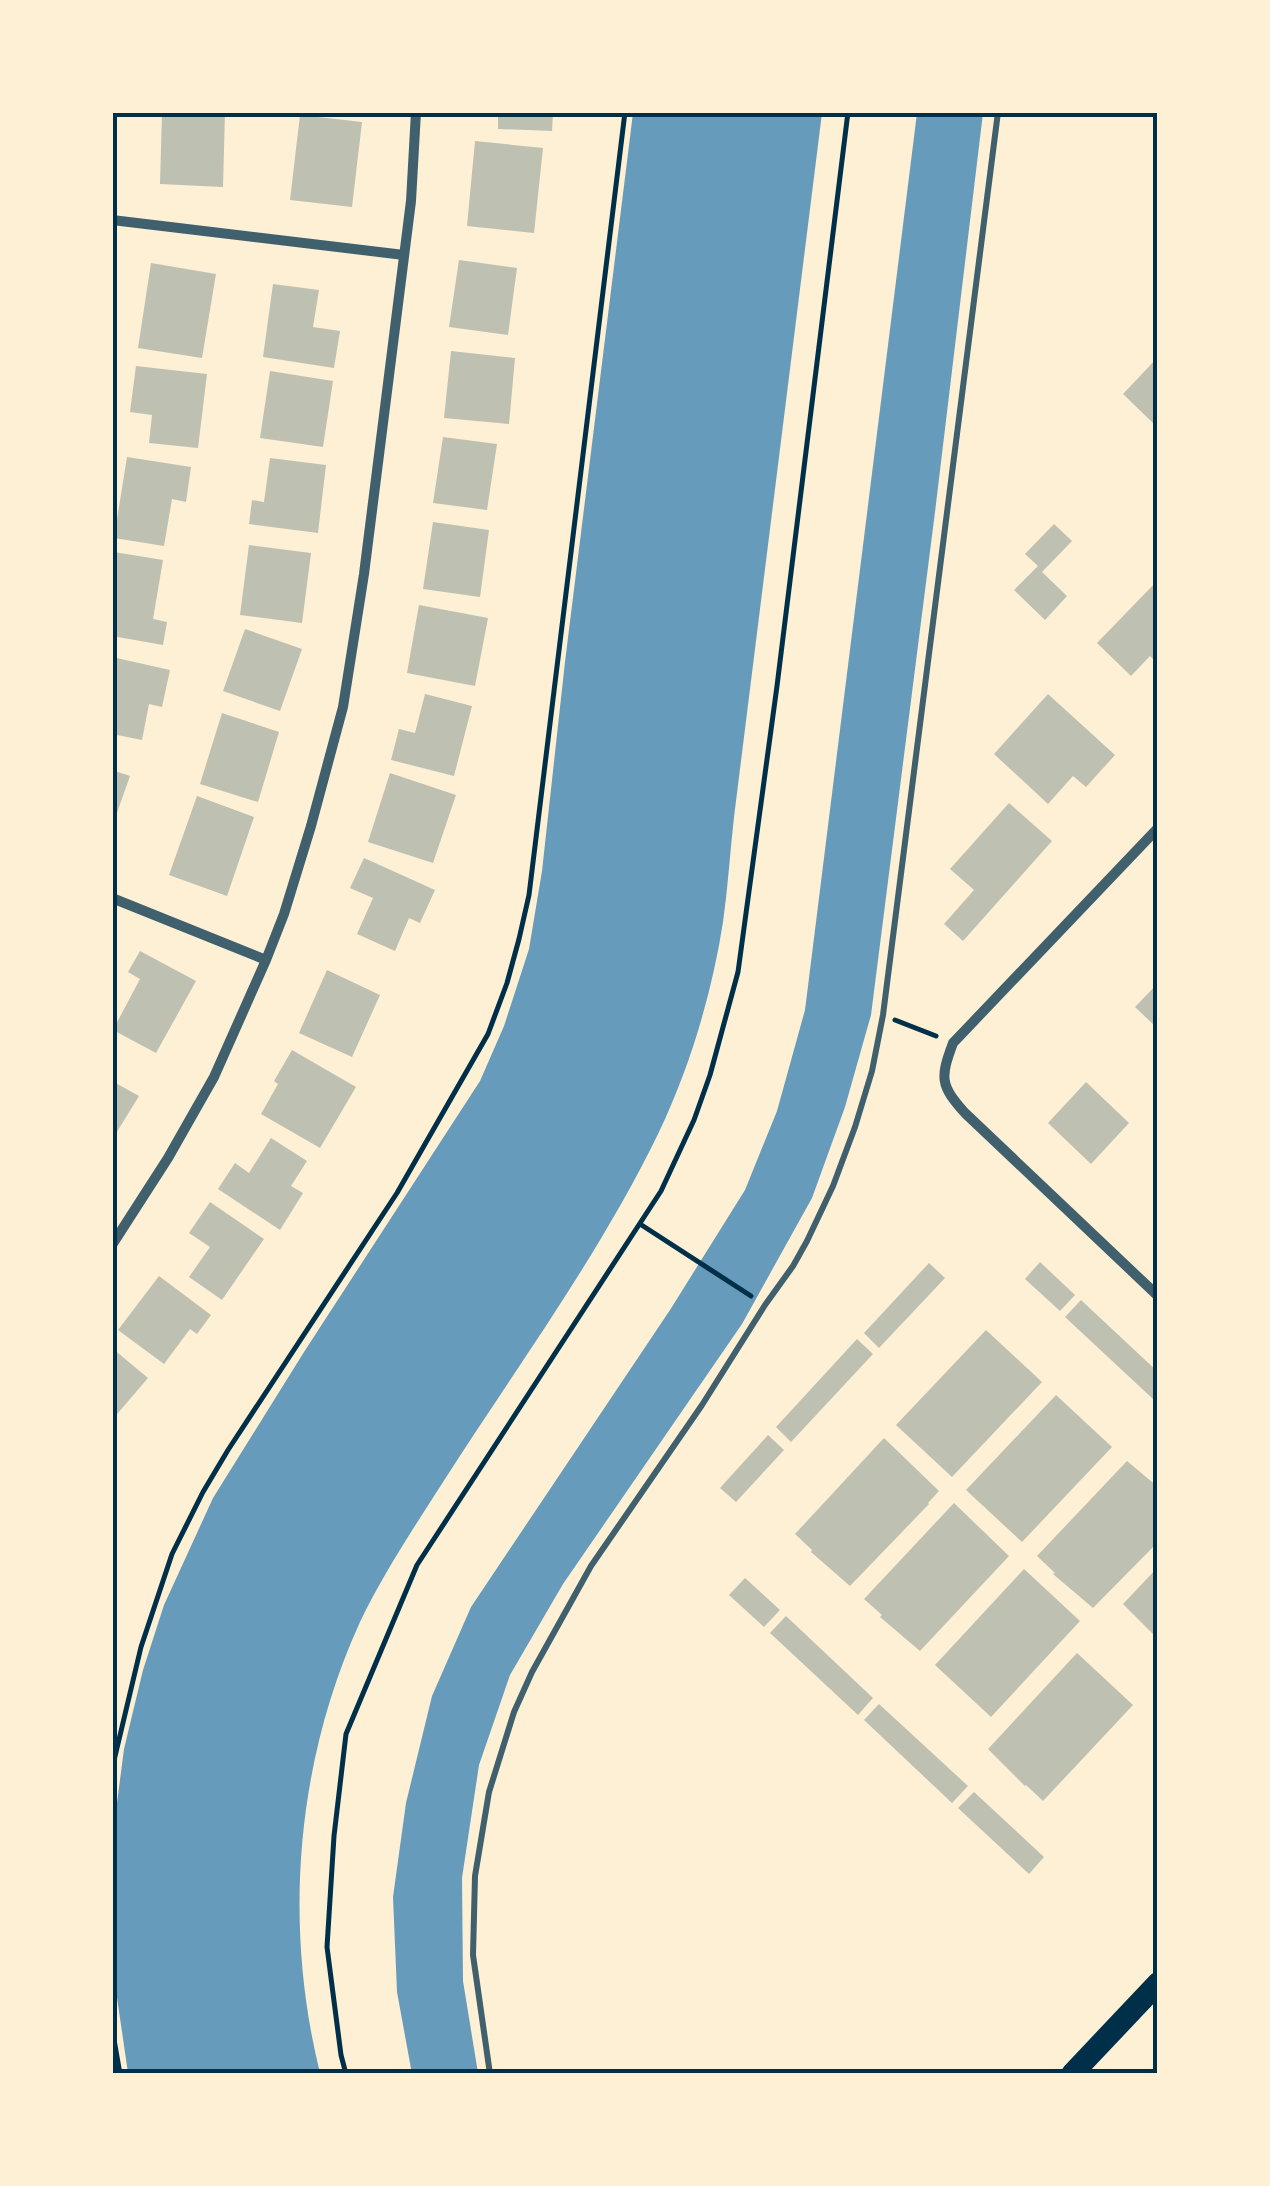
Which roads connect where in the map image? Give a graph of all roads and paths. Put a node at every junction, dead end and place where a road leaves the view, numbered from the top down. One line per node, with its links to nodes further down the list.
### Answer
1 (416, 112): 6 (street)
2 (625, 112): 16 (path)
3 (848, 112): 12 (path)
4 (998, 112): 10 (lane)
5 (112, 220): 6 (street)
6 (404, 255): 9 (street)
7 (1158, 828): 11 (street)
8 (112, 898): 9 (street)
9 (266, 960): 13 (street)
10 (883, 1015): 11 (path); 15 (lane)
11 (953, 1043): 14 (street)
12 (640, 1224): 15 (path); 20 (path)
13 (112, 1244)
14 (1158, 1296)
15 (765, 1305): 21 (lane)
16 (112, 1768)
17 (1158, 1983): 22 (main road)
18 (112, 2028): 19 (path)
19 (120, 2074)
20 (346, 2074)
21 (490, 2074)
22 (1072, 2074)

